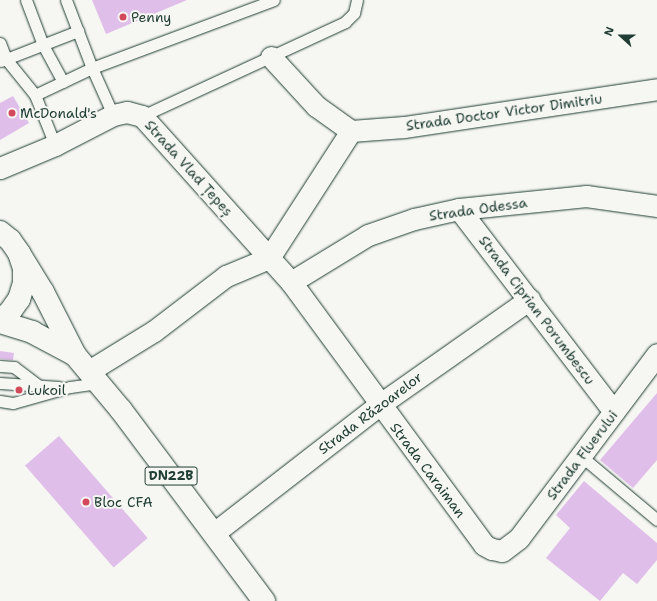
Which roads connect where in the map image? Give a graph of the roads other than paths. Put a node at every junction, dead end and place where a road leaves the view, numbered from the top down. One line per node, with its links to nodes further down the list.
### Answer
1 (26, 0): 9 (lane)
2 (66, 0): 7 (lane)
3 (274, 0): 12 (lane)
4 (347, 0): 6 (lane)
5 (358, 0): 6 (lane)
6 (354, 14): 10 (lane)
7 (78, 31): 9 (lane); 12 (lane)
8 (0, 43): 11 (lane)
9 (43, 45): 11 (lane); 13 (lane)
10 (271, 57): 17 (lane); 18 (street)
11 (3, 60): 15 (lane)
12 (92, 68): 13 (lane); 16 (lane)
13 (62, 82): 15 (lane)
14 (657, 89): 18 (street, Strada Doctor Victor Dimitriu)
15 (35, 95): 19 (lane)
16 (113, 115): 17 (street, Strada Vlad Țepeș); 19 (street, Strada Vlad Țepeș)
17 (142, 116): 24 (street, Strada Vlad Țepeș)
18 (351, 131): 24 (street)
19 (55, 145): 20 (street, Strada Vlad Țepeș)
20 (0, 168)
21 (657, 206): 22 (street, Strada Odessa)
22 (459, 209): 25 (street, Strada Odessa); 26 (street, Strada Ciprian Porumbescu)
23 (7, 238): 27 (main road, DN22B); 29 (main road, DN22B)
24 (269, 258): 25 (street, Strada Vlad Țepeș); 31 (street)
25 (291, 282): 36 (street, Strada Caraiman)
26 (530, 299): 36 (street, Strada Răzoarelor); 37 (street, Strada Ciprian Porumbescu)
27 (0, 321): 29 (main road, DN22B)
28 (657, 354): 37 (street, Strada Fluerului)
29 (75, 355): 31 (main road, DN22B)
30 (0, 366): 33 (lane)
31 (94, 377): 34 (lane); 40 (main road, DN22B)
32 (0, 383): 33 (lane)
33 (39, 386): 34 (lane)
34 (70, 387): 35 (lane)
35 (0, 401)
36 (379, 405): 40 (street, Strada Răzoarelor); 41 (street, Strada Caraiman)
37 (614, 412): 38 (street, Strada Fluerului)
38 (582, 456): 39 (lane); 41 (street, Strada Fluerului)
39 (657, 520)
40 (214, 533): 42 (main road, DN22B)
41 (502, 551)
42 (264, 601)

